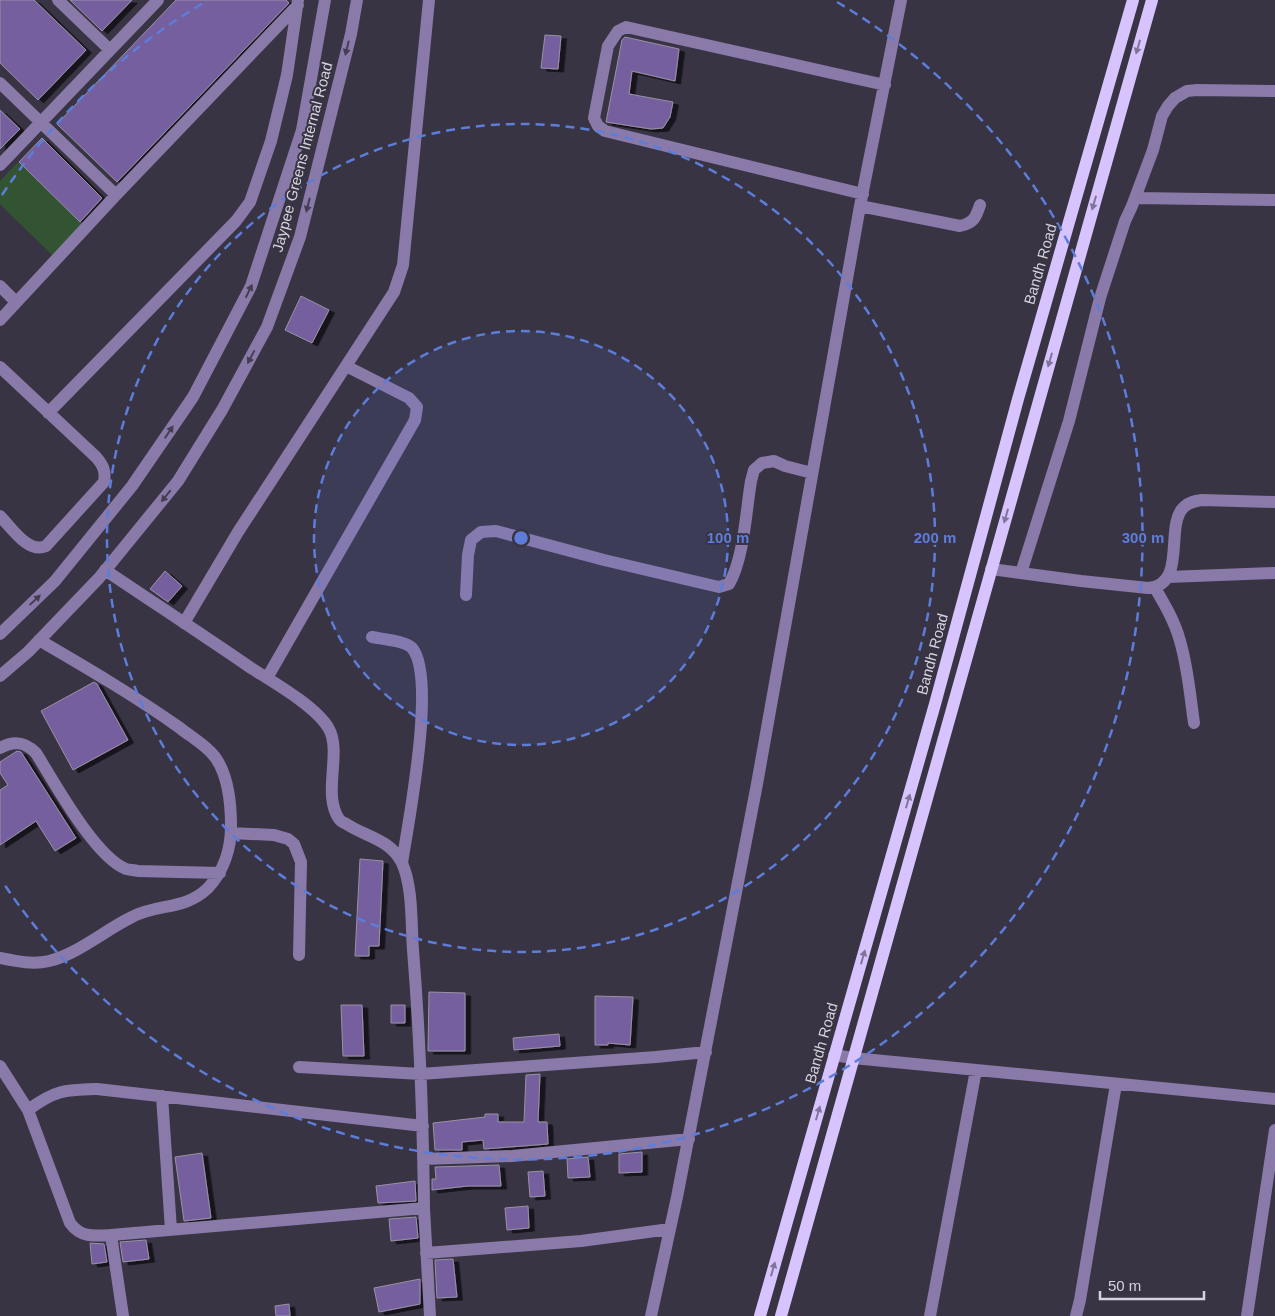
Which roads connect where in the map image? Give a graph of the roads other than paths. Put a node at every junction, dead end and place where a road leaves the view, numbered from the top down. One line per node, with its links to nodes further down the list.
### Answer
1 (58, 0): 10 (street)
2 (158, 0): 10 (street)
3 (325, 0): 38 (street, Jaypee Greens Internal Road, one-way to 3)
4 (357, 0): 31 (street, Jaypee Greens Internal Road, one-way to 31)
5 (429, 0): 24 (street)
6 (901, 0): 12 (street)
7 (1133, 0): 51 (main road, Bandh Road, one-way to 7)
8 (1152, 0): 30 (main road, one-way to 30)
9 (298, 2): 16 (street); 26 (street)
10 (110, 50): 14 (street)
11 (0, 84): 14 (street)
12 (885, 85): 18 (street); 18 (street)
13 (1275, 91): 17 (street)
14 (41, 123): 15 (street); 16 (street)
15 (0, 165)
16 (116, 195): 22 (street)
17 (1136, 198): 19 (street); 32 (street)
18 (862, 200): 20 (street); 27 (street)
19 (1275, 200)
20 (980, 205)
21 (0, 286): 22 (street)
22 (16, 302): 23 (street)
23 (0, 320)
24 (346, 366): 37 (street); 42 (street)
25 (0, 367): 26 (street)
26 (48, 413): 29 (street)
27 (812, 473): 36 (street); 50 (street)
28 (1275, 502): 34 (street)
29 (0, 516)
30 (991, 569): 32 (street); 52 (main road)
31 (106, 570): 37 (street); 40 (street, Jaypee Greens Internal Road)
32 (1021, 573): 35 (street)
33 (1274, 573): 34 (street)
34 (1168, 577): 35 (street)
35 (1155, 588): 43 (street)
36 (466, 595)
37 (184, 623): 42 (street)
38 (0, 634)
39 (372, 637): 46 (street)
40 (39, 640): 41 (street, Jaypee Greens Internal Road); 45 (street)
41 (2, 669)
42 (267, 678): 46 (street)
43 (1194, 723)
44 (0, 748): 47 (street)
45 (232, 833): 47 (street); 48 (street)
46 (402, 863): 56 (street)
47 (220, 873): 49 (street)
48 (299, 955)
49 (0, 958)
50 (706, 1052): 56 (street); 63 (street)
51 (834, 1055): 52 (street); 73 (main road, Bandh Road, one-way to 51)
52 (853, 1058): 55 (street); 74 (main road)
53 (0, 1066): 60 (street)
54 (299, 1067): 56 (street)
55 (976, 1070): 57 (street); 75 (street)
56 (421, 1074): 61 (street)
57 (1116, 1084): 59 (street); 76 (street)
58 (162, 1096): 60 (street); 61 (street); 67 (street)
59 (1275, 1099)
60 (28, 1110): 68 (street)
61 (423, 1126): 64 (street)
62 (1275, 1130): 77 (street)
63 (689, 1139): 64 (street); 66 (street)
64 (423, 1159): 65 (street)
65 (424, 1208): 67 (street); 69 (street)
66 (670, 1229): 69 (street); 72 (street)
67 (170, 1230): 68 (street)
68 (111, 1235): 70 (street)
69 (426, 1253): 71 (street)
70 (123, 1316)
71 (430, 1316)
72 (651, 1316)
73 (760, 1316)
74 (781, 1316)
75 (930, 1316)
76 (1076, 1316)
77 (1247, 1316)

